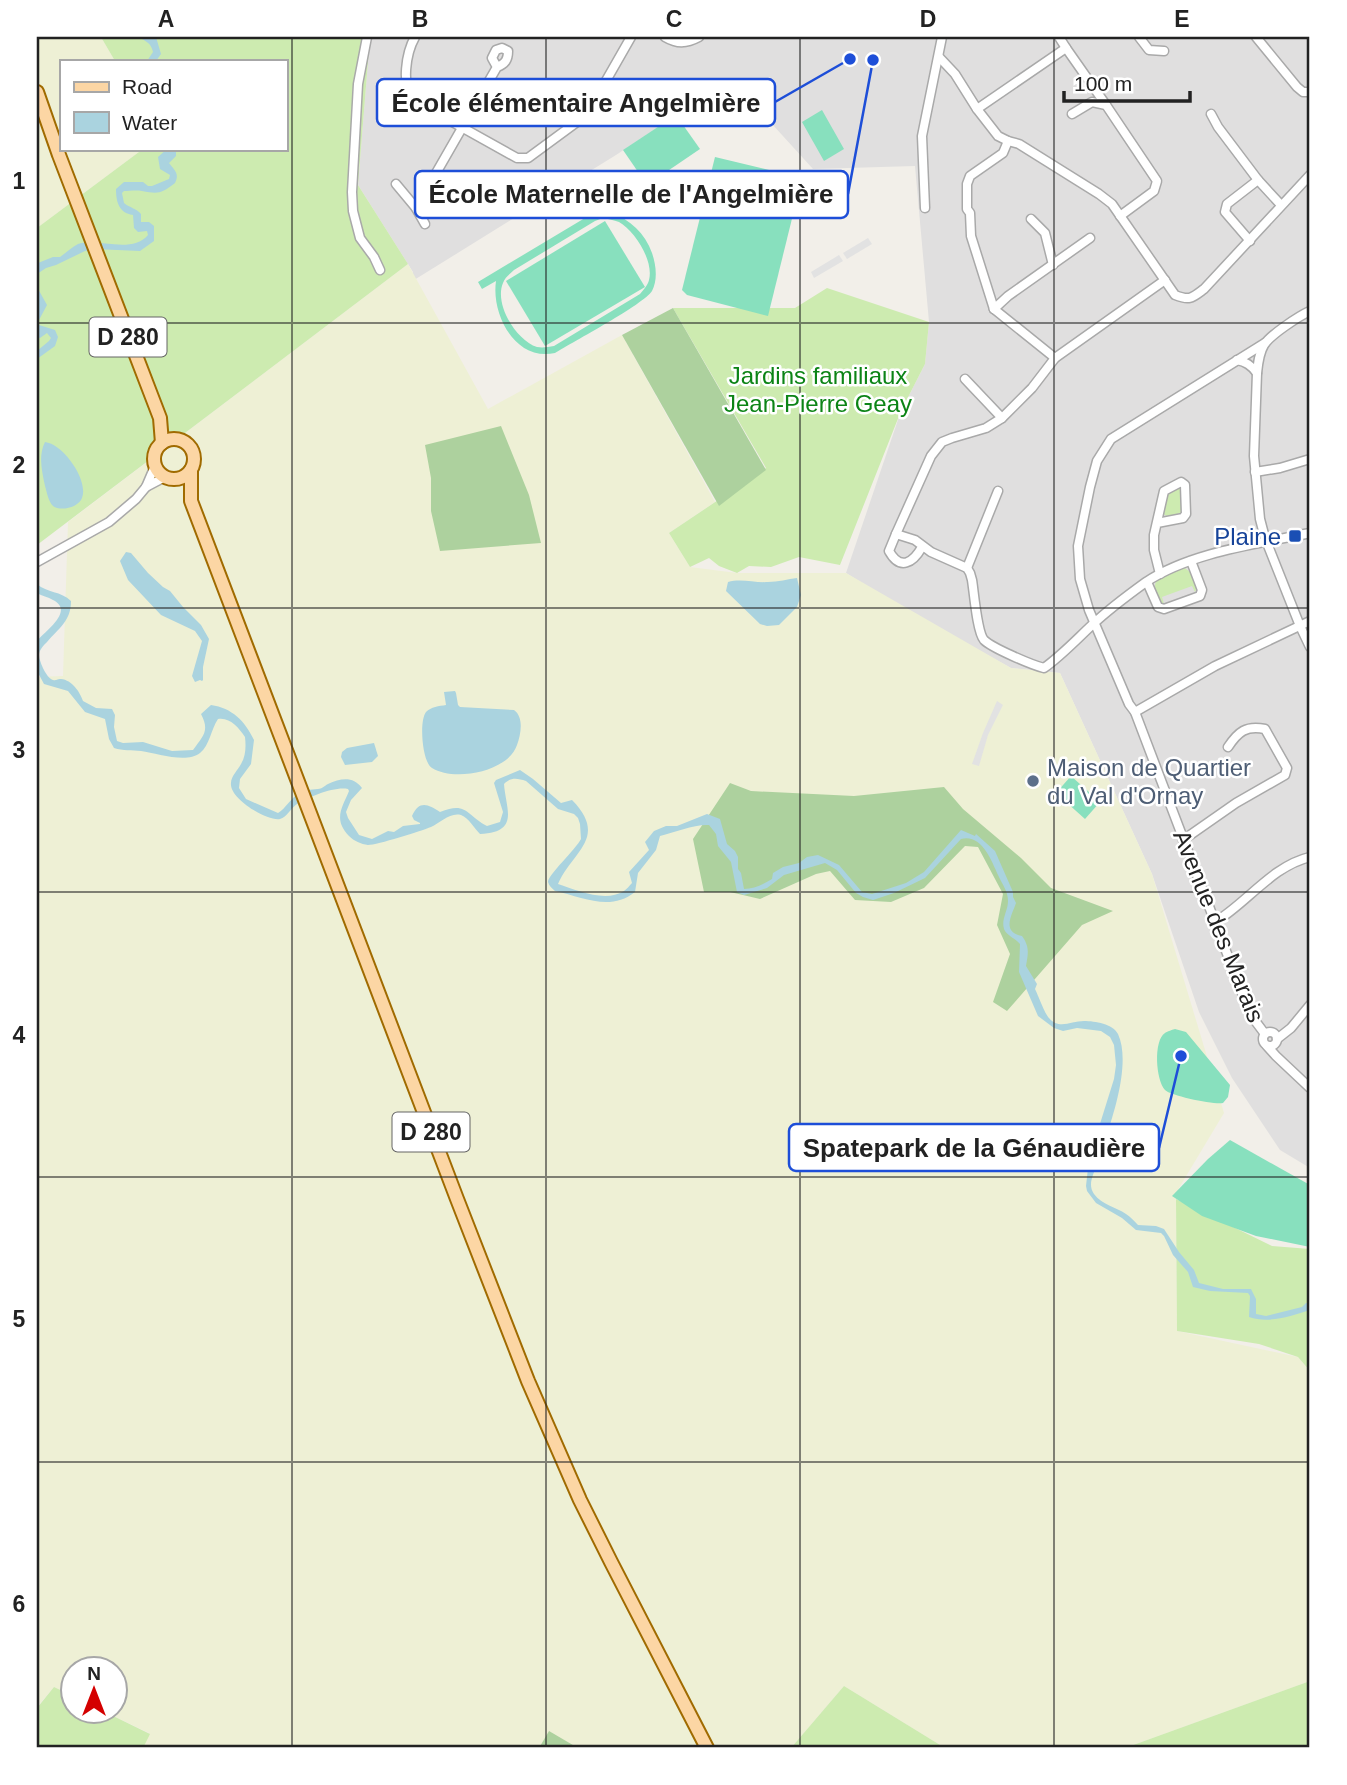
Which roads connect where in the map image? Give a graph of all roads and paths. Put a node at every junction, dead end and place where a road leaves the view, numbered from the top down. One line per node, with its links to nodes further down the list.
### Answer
1 (367, 37): 34 (street)
2 (415, 37): 20 (street)
3 (631, 37): 20 (street)
4 (665, 37): 5 (street)
5 (699, 37)
6 (942, 37): 12 (street)
7 (1059, 37): 10 (street)
8 (1139, 37): 11 (street)
9 (1256, 37): 15 (street)
10 (1066, 48): 16 (street); 17 (street)
11 (1164, 51)
12 (939, 57): 17 (street); 27 (street)
13 (497, 67): 20 (street)
14 (37, 92): 43 (main road, D 280)
15 (1310, 92)
16 (1106, 105): 18 (street); 28 (street)
17 (977, 109): 21 (street)
18 (1072, 114)
19 (1211, 114): 23 (street)
20 (463, 128): 26 (street)
21 (1008, 141): 28 (street); 36 (street)
22 (1310, 174): 25 (street)
23 (1258, 180): 25 (street); 32 (street)
24 (396, 184): 26 (street)
25 (1281, 205): 32 (street)
26 (416, 208): 30 (street)
27 (925, 208)
28 (1120, 216): 35 (street)
29 (1031, 219): 33 (street)
30 (425, 224)
31 (1090, 238): 33 (street)
32 (1250, 241): 35 (street)
33 (1053, 265): 36 (street)
34 (380, 270)
35 (1165, 280): 39 (street)
36 (994, 309): 39 (street)
37 (1310, 311): 38 (street, Avenue des Marais)
38 (1265, 343): 40 (street, Avenue des Marais); 41 (street)
39 (1055, 358): 44 (street)
40 (1237, 360): 41 (street); 66 (street, Avenue des Marais)
41 (1257, 373): 50 (street)
42 (965, 380): 44 (street)
43 (160, 418): 45 (main road, D 280); 46 (main road, D 280)
44 (1002, 418): 57 (street)
45 (178, 440): 46 (main road); 49 (main road)
46 (162, 443): 48 (main road)
47 (1310, 459): 50 (street)
48 (155, 466): 51 (main road); 52 (street)
49 (191, 470): 51 (main road); 54 (main road, D 280)
50 (1255, 472): 58 (street)
51 (169, 478): 52 (street); 54 (main road, D 280)
52 (146, 487): 61 (street)
53 (998, 491): 62 (street)
54 (191, 501): 77 (main road, D 280)
55 (1157, 523): 55 (street); 63 (street)
56 (1310, 533): 58 (street)
57 (896, 534): 59 (street); 59 (street)
58 (1267, 542): 60 (street); 67 (street)
59 (922, 547): 62 (street)
60 (1191, 561): 63 (street); 64 (street)
61 (37, 562)
62 (967, 568): 66 (street)
63 (1160, 574): 64 (street)
64 (1147, 582): 66 (street)
65 (1310, 621): 67 (street)
66 (1095, 622): 69 (street, Avenue des Marais)
67 (1300, 626): 68 (street); 69 (street)
68 (1310, 647)
69 (1135, 712): 71 (street, Avenue des Marais)
70 (1228, 747): 71 (street)
71 (1183, 840): 73 (street, Avenue des Marais)
72 (1310, 857): 73 (street)
73 (1215, 922): 75 (street, Avenue des Marais)
74 (1310, 1005): 75 (street)
75 (1271, 1039): 76 (street, Avenue des Marais)
76 (1310, 1088)
77 (707, 1748)

